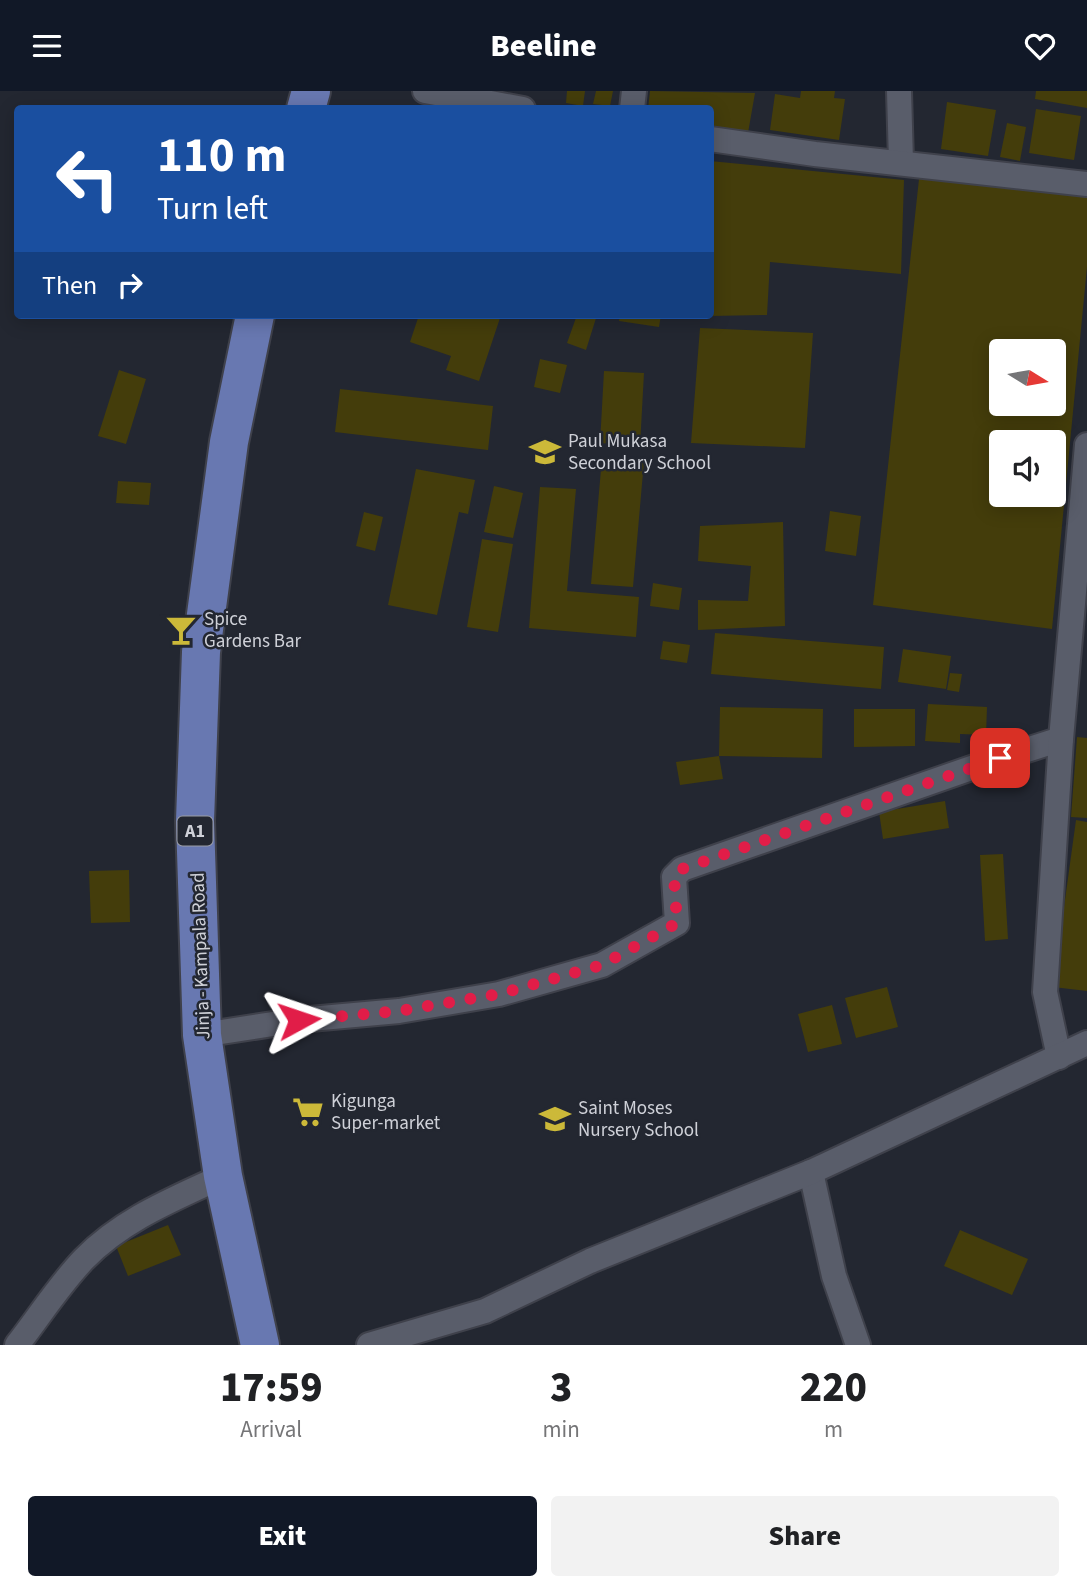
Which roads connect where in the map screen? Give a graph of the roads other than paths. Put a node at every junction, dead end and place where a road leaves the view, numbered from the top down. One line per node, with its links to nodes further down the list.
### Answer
1 (425, 91): 3 (street)
2 (899, 91): 5 (street)
3 (501, 105)
4 (714, 140): 5 (street)
5 (901, 162): 6 (street)
6 (1087, 184)
7 (254, 319): 10 (highway, Jinja - Kampala Road / A1)
8 (1087, 445): 9 (street)
9 (1061, 739): 10 (street); 12 (street)
10 (202, 1035): 14 (highway, Jinja - Kampala Road / A1)
11 (1087, 1043): 12 (street)
12 (1059, 1057): 13 (street)
13 (811, 1172): 17 (street); 18 (street)
14 (223, 1176): 15 (street); 16 (highway, Jinja - Kampala Road / A1)
15 (17, 1345)
16 (260, 1345)
17 (369, 1345)
18 (858, 1345)

